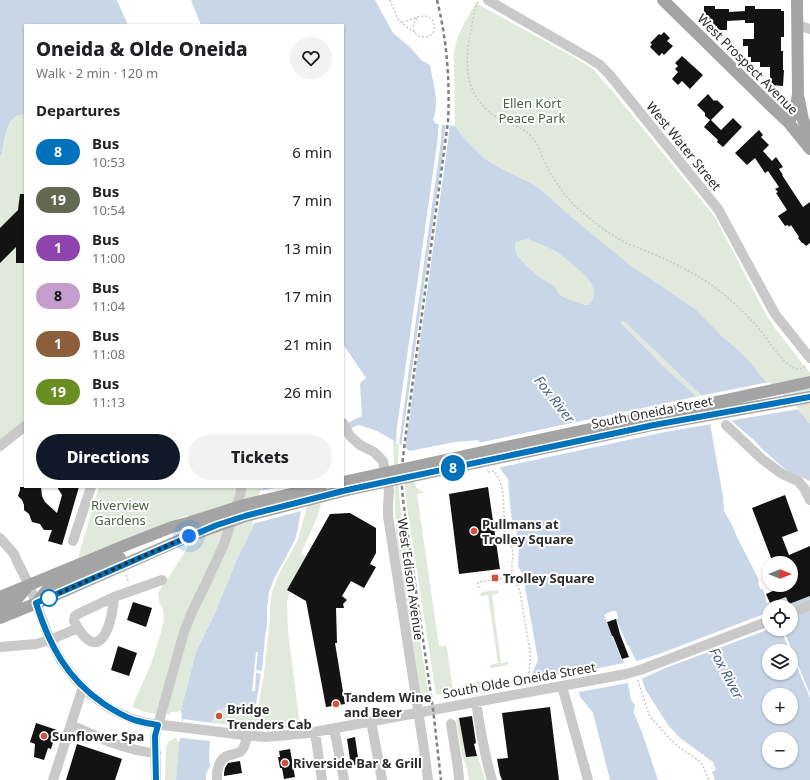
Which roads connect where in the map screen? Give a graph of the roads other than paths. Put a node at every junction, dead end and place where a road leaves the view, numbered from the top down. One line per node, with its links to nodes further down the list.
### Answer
1 (488, 0): 10 (street, West Water Street)
2 (664, 0): 7 (main road, West Prospect Avenue)
3 (797, 0): 4 (main road)
4 (797, 25): 5 (street); 6 (main road)
5 (810, 29)
6 (798, 94): 7 (main road); 8 (main road)
7 (789, 124): 9 (main road, West Prospect Avenue)
8 (810, 134)
9 (810, 149)
10 (808, 362)
11 (810, 382): 17 (main road, South Oneida Street, bridge)
12 (810, 397): 29 (main road, South Oneida Street, bridge)
13 (726, 425): 21 (street)
14 (24, 427): 16 (street)
15 (345, 427): 41 (street, West Edison Avenue)
16 (0, 446)
17 (344, 482)
18 (91, 488): 23 (street)
19 (242, 488): 45 (street)
20 (317, 488): 24 (main road, bridge)
21 (809, 497)
22 (0, 538): 26 (street, South Olde Oneida Street)
23 (73, 540)
24 (137, 541): 26 (main road); 29 (main road)
25 (162, 580): 28 (street)
26 (29, 586): 27 (main road); 29 (street, South Olde Oneida Street); 31 (main road)
27 (0, 597)
28 (114, 597): 35 (street); 35 (street)
29 (36, 603): 33 (main road, South Oneida Street); 36 (street, South Olde Oneida Street)
30 (810, 606): 32 (street)
31 (0, 608)
32 (798, 610)
33 (0, 618)
34 (762, 624): 38 (street, South Olde Oneida Street)
35 (78, 628): 36 (street)
36 (50, 640): 37 (street); 39 (street, South Olde Oneida Street)
37 (0, 648)
38 (562, 686): 40 (street, South Olde Oneida Street); 59 (street)
39 (83, 688): 44 (street); 45 (street, South Olde Oneida Street)
40 (476, 702): 41 (street, South Olde Oneida Street); 58 (street)
41 (418, 713): 42 (street, South Olde Oneida Street); 56 (street, West Edison Avenue)
42 (371, 721): 46 (street, South Olde Oneida Street); 55 (street)
43 (451, 724): 57 (street)
44 (71, 725): 49 (street); 50 (street)
45 (158, 725): 48 (street, South Olde Oneida Street); 49 (street)
46 (334, 728): 47 (street, South Olde Oneida Street); 54 (street)
47 (315, 732): 48 (street, South Olde Oneida Street); 53 (street)
48 (247, 736): 52 (street)
49 (156, 754): 51 (street)
50 (53, 780)
51 (156, 780)
52 (217, 780)
53 (322, 780)
54 (344, 780)
55 (382, 780)
56 (428, 780)
57 (459, 780)
58 (492, 780)
59 (588, 780)

